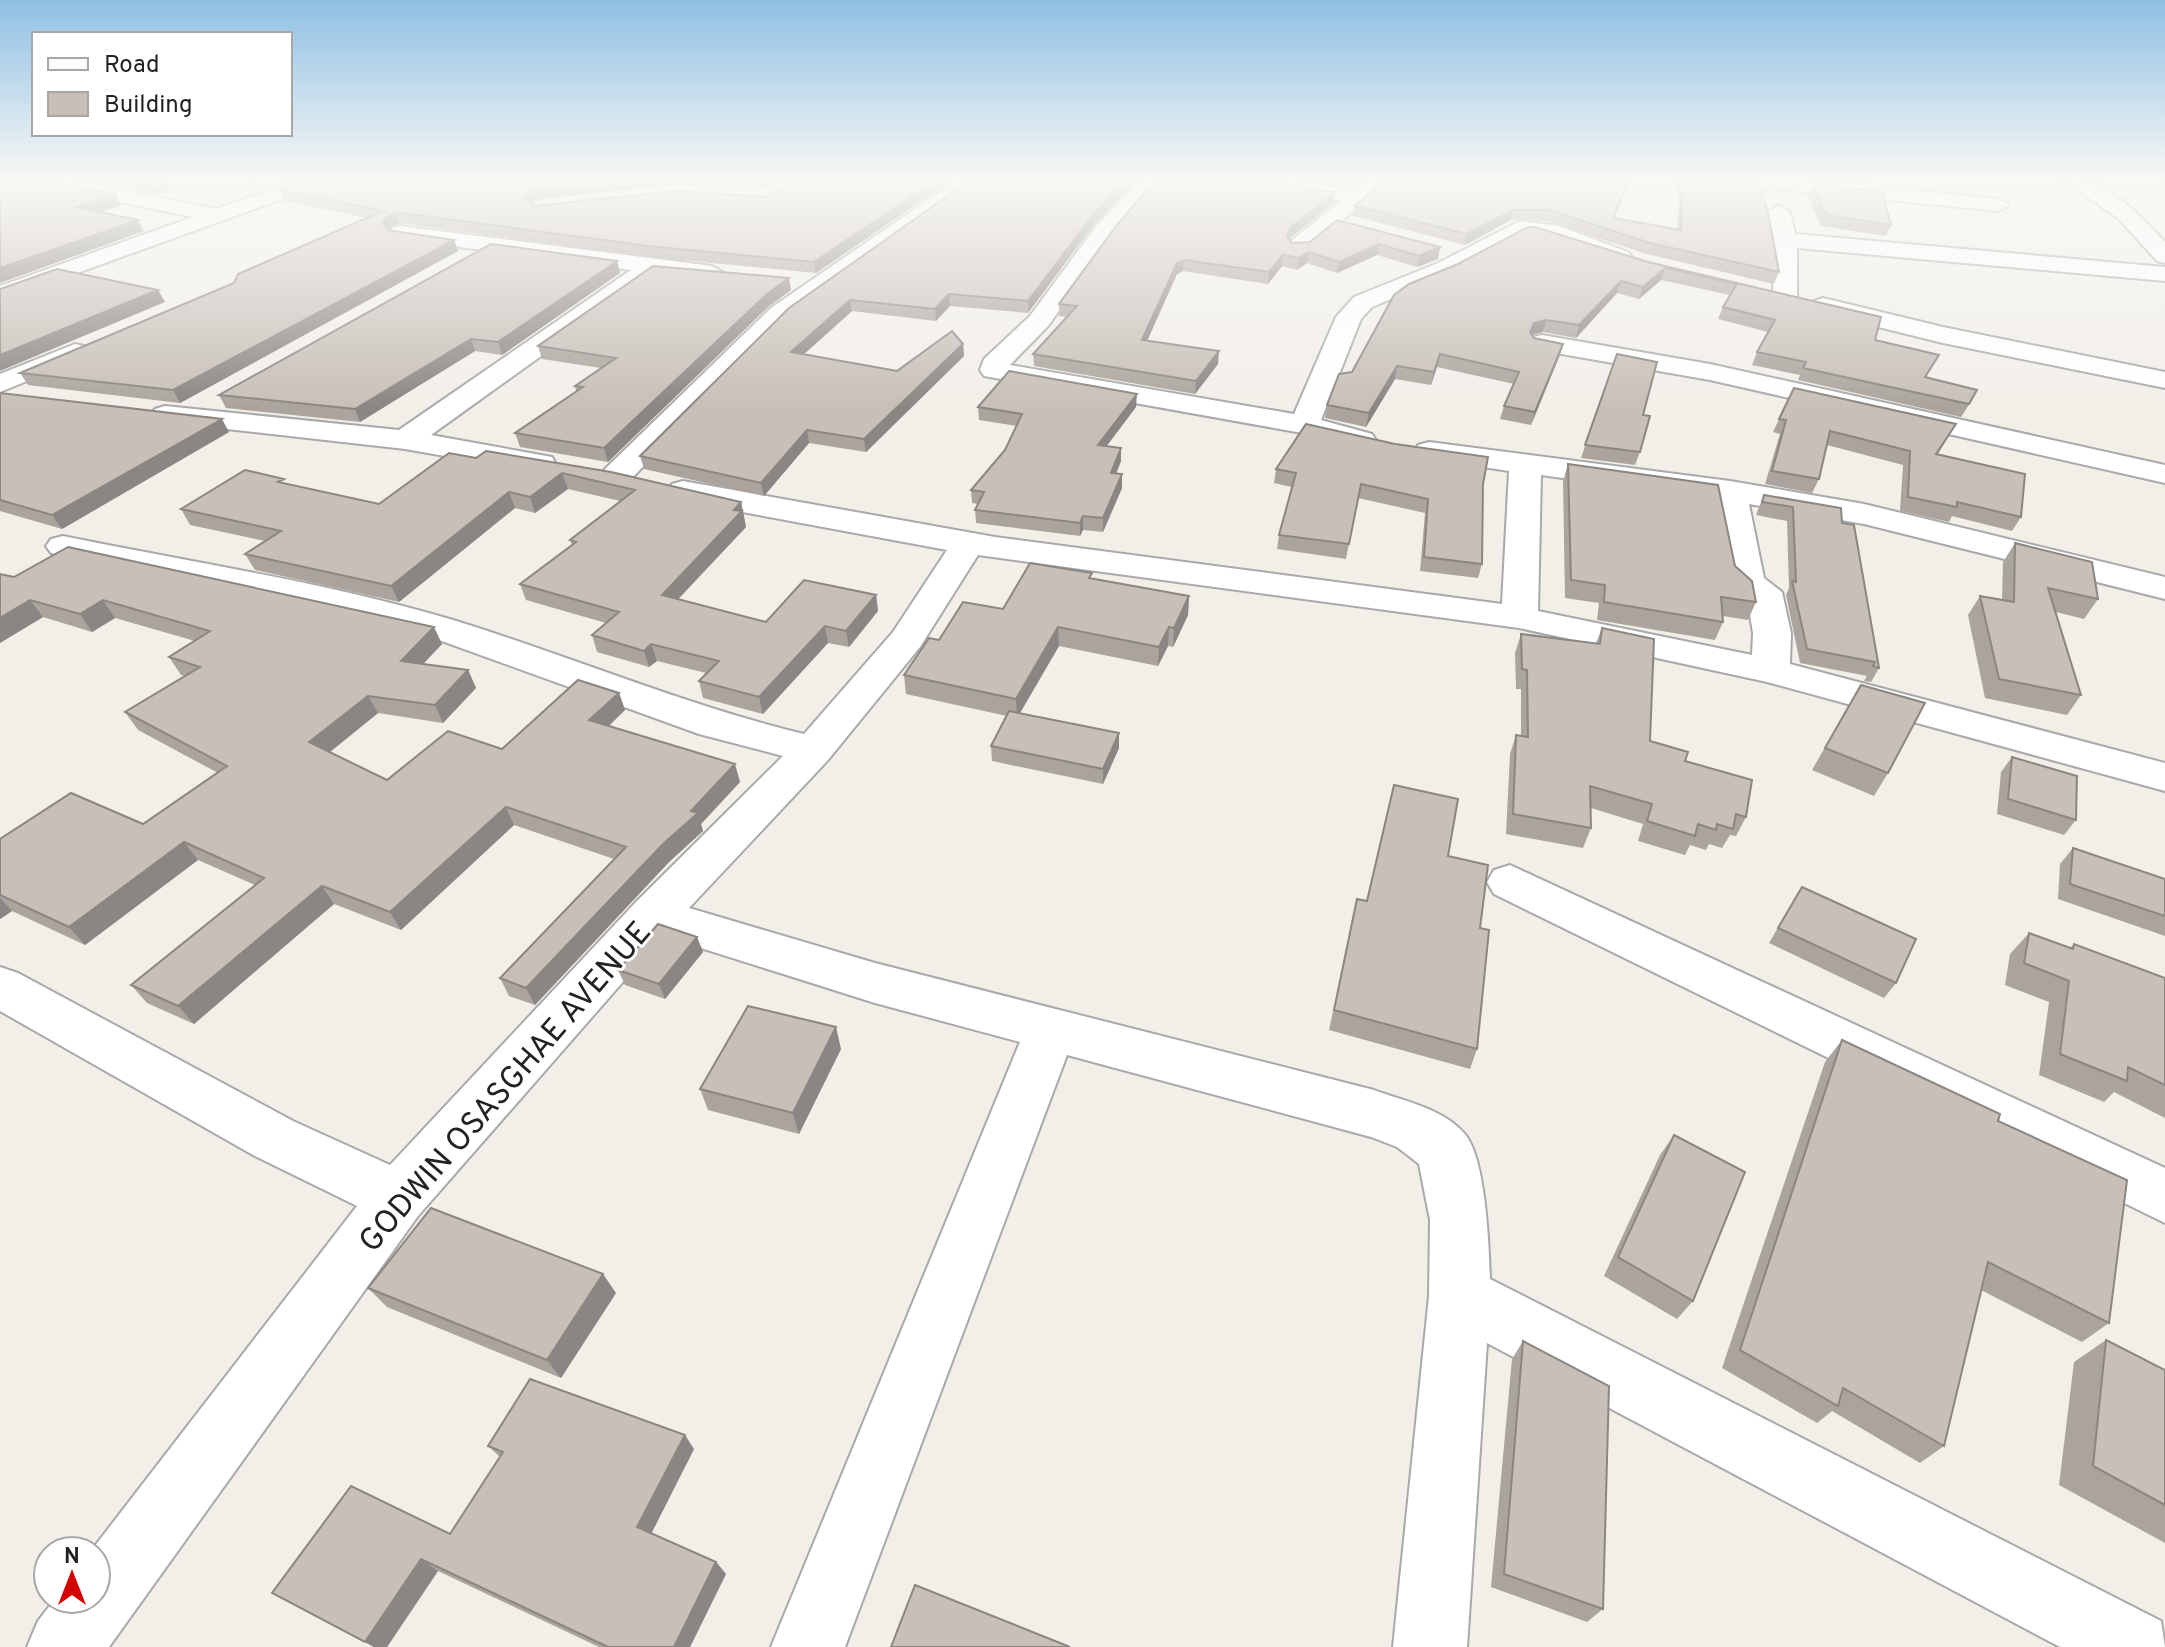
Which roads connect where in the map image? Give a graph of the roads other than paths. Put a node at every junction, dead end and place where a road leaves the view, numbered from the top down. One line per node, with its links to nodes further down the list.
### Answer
1 (105, 255): 18 (street)
2 (474, 255): 13 (street)
3 (562, 255): 12 (street)
4 (860, 255): 19 (street)
5 (1087, 255): 30 (street)
6 (1464, 255): 10 (street)
7 (1620, 255): 11 (street)
8 (1781, 255): 23 (street)
9 (1951, 255): 14 (street)
10 (1468, 256): 30 (street)
11 (1646, 264)
12 (650, 267): 16 (street); 31 (street)
13 (451, 268)
14 (2165, 274)
15 (0, 275): 18 (street)
16 (742, 276)
17 (787, 280): 19 (street)
18 (28, 283): 20 (street)
19 (818, 283): 33 (street)
20 (0, 294)
21 (100, 341): 24 (street)
22 (1542, 343): 34 (street)
23 (2165, 380)
24 (0, 384)
25 (0, 394): 27 (street)
26 (222, 394): 29 (street)
27 (45, 400)
28 (136, 411): 29 (street)
29 (182, 417): 31 (street)
30 (1304, 425): 32 (street)
31 (405, 440): 33 (street)
32 (1525, 463): 35 (street); 39 (street)
33 (593, 473): 36 (street)
34 (2165, 474)
35 (1730, 491): 38 (street); 40 (street)
36 (967, 545): 39 (street); 41 (street, GODWIN OSASGHAE AVENUE)
37 (63, 546): 41 (street)
38 (2165, 588)
39 (1519, 617): 40 (street)
40 (1771, 671): 42 (street)
41 (813, 750): 44 (street, GODWIN OSASGHAE AVENUE)
42 (2165, 777)
43 (1510, 882): 47 (street)
44 (653, 915): 46 (street); 48 (street, GODWIN OSASGHAE AVENUE)
45 (0, 987): 48 (street)
46 (1051, 1030): 49 (street); 51 (street)
47 (2165, 1196)
48 (398, 1197): 50 (street, GODWIN OSASGHAE AVENUE)
49 (1460, 1296): 52 (street); 53 (street)
50 (64, 1647)
51 (808, 1647)
52 (1430, 1647)
53 (2135, 1647)

